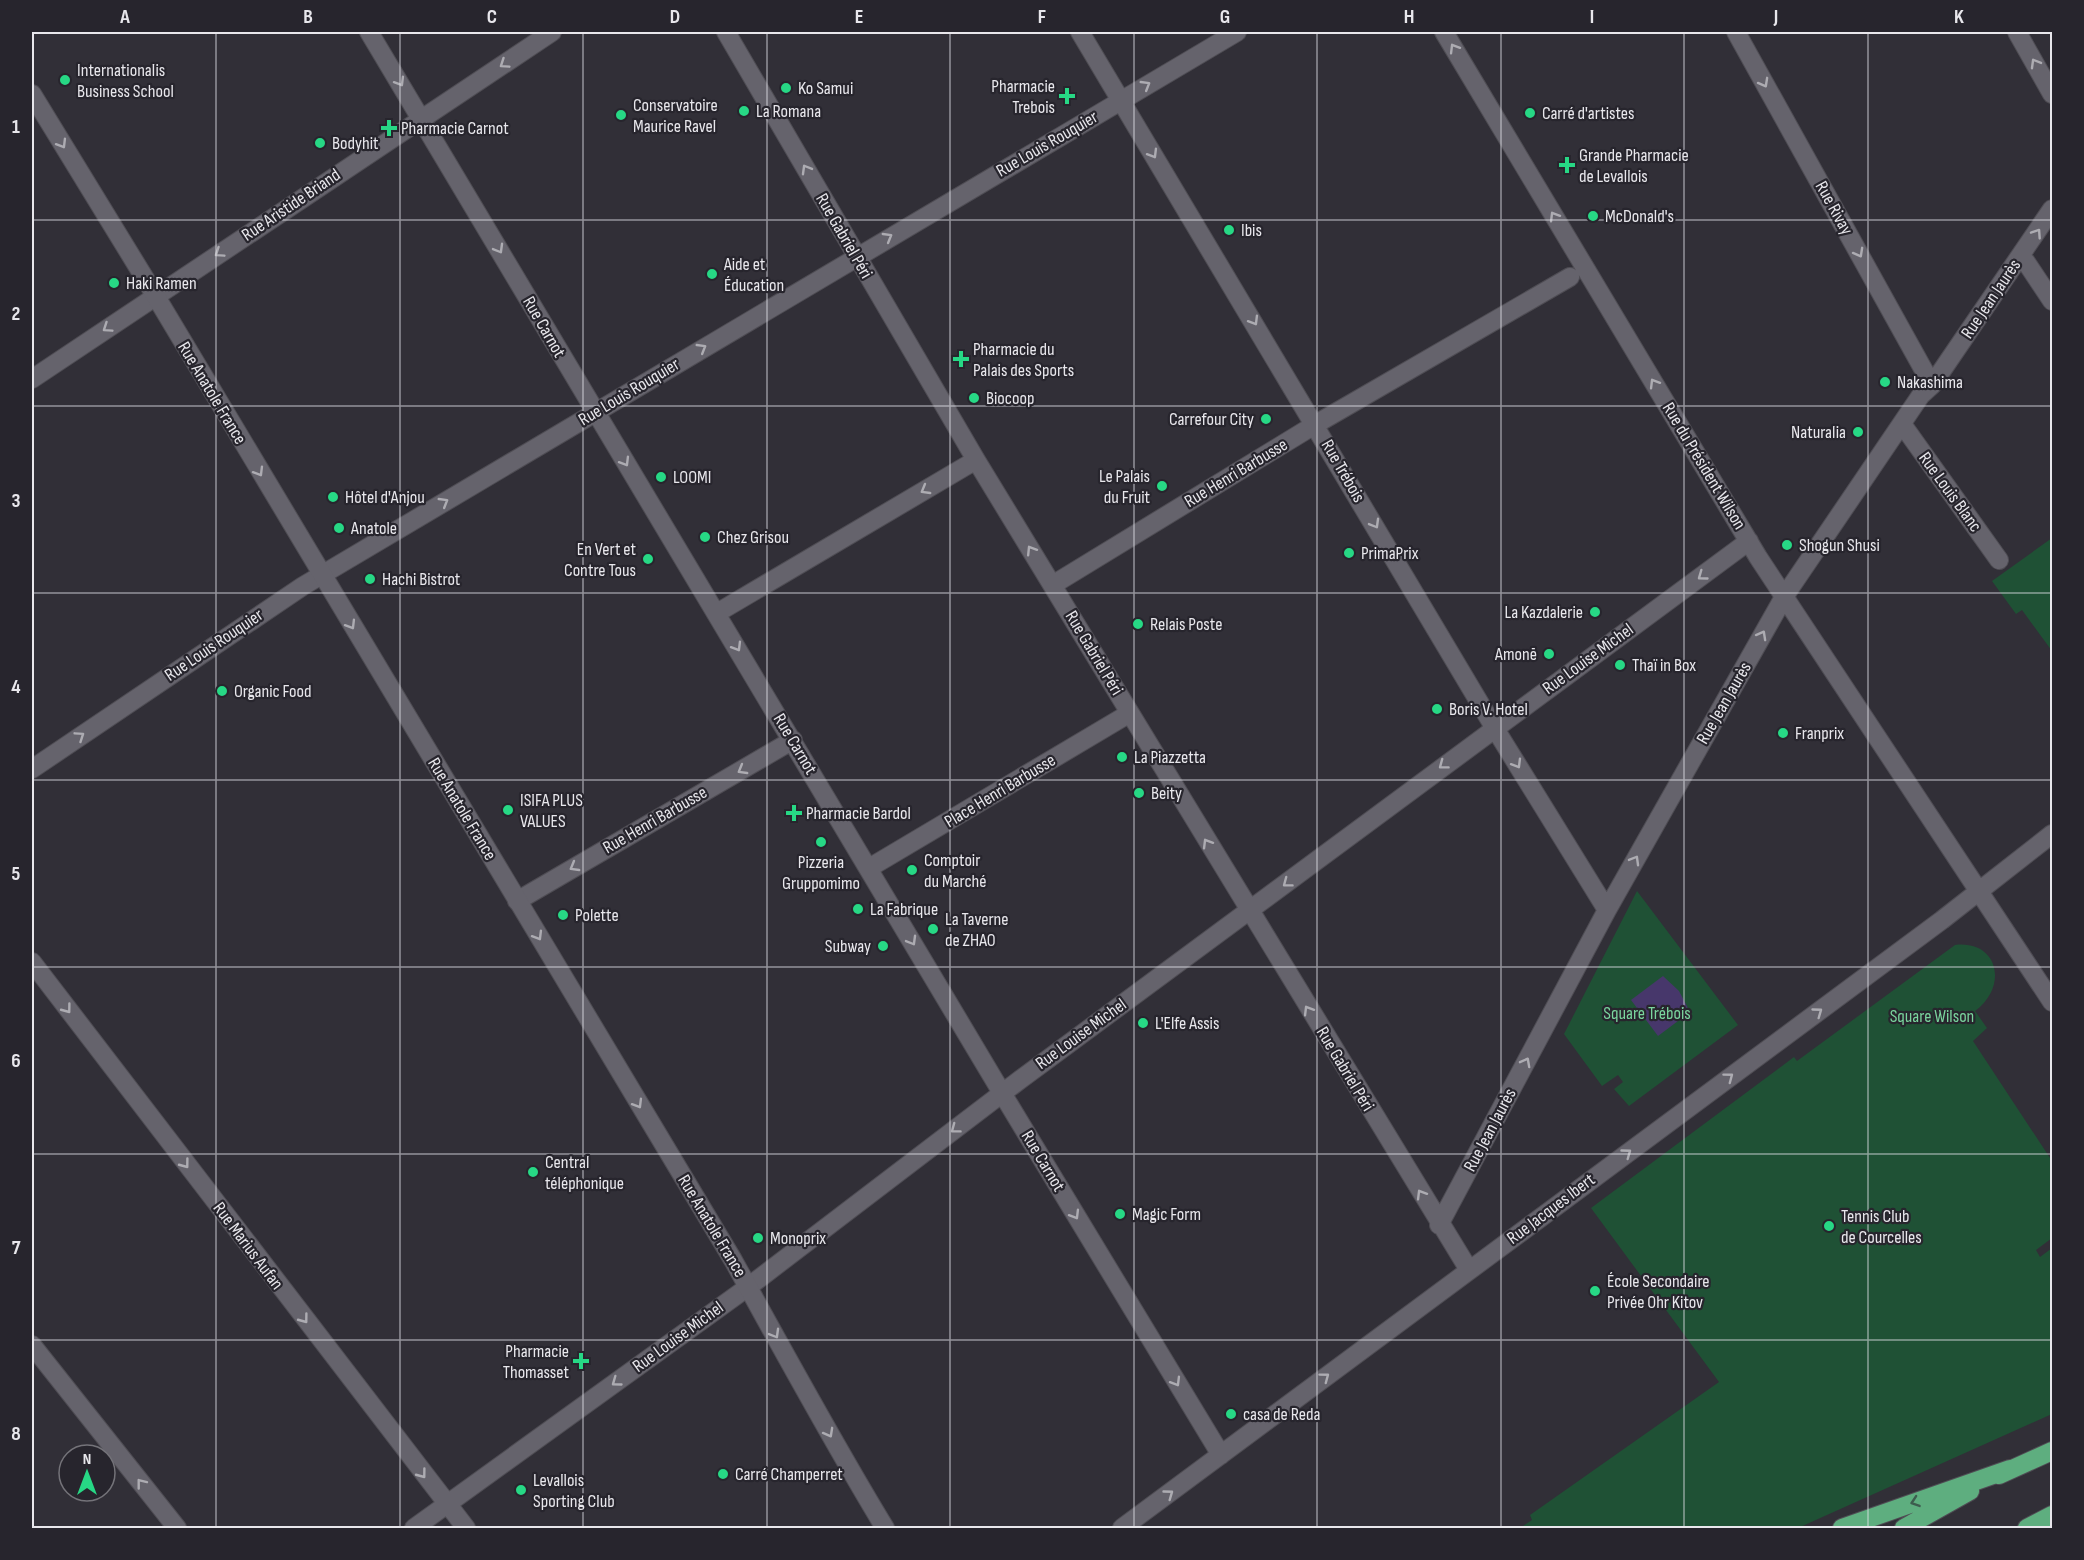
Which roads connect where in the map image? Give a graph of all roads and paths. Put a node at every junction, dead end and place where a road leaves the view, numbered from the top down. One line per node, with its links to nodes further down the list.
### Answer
1 (369, 32): 12 (street, Rue Carnot, one-way to 12)
2 (552, 32): 12 (street, Rue Aristide Briand, one-way to 12)
3 (726, 32): 14 (street, Rue Gabriel Péri, one-way to 3)
4 (1080, 32): 11 (street, Rue Trébois)
5 (1237, 32): 11 (street, Rue Louis Rouquier, one-way to 5)
6 (1444, 32): 25 (street, Rue du Président Wilson, one-way to 6)
7 (1736, 32): 20 (street, Rue Rivay, one-way to 20)
8 (2017, 32): 10 (street, one-way to 8)
9 (32, 94): 17 (street, Rue Anatole France, one-way to 17)
10 (2052, 94)
11 (1121, 100): 14 (street, Rue Louis Rouquier, one-way to 11); 22 (street, Rue Trébois, one-way to 22)
12 (422, 118): 17 (street, Rue Aristide Briand, one-way to 17); 21 (street, Rue Carnot, one-way to 21)
13 (2052, 209): 20 (street, Rue Jean Jaurès, one-way to 13)
14 (856, 256): 21 (street, Rue Louis Rouquier, one-way to 14); 24 (street, Rue Gabriel Péri)
15 (2026, 262): 18 (street)
16 (1570, 277): 22 (street, Rue Henri Barbusse)
17 (155, 295): 19 (street, Rue Aristide Briand, one-way to 19); 27 (street, Rue Anatole France, one-way to 27)
18 (2052, 301)
19 (32, 379)
20 (1932, 385): 23 (street, Rue Jean Jaurès)
21 (595, 412): 27 (street, Rue Louis Rouquier, one-way to 21); 30 (street, Rue Carnot, one-way to 30)
22 (1316, 424): 28 (street, Rue Henri Barbusse); 32 (street, Rue Trébois, one-way to 32)
23 (1902, 424): 26 (street, Rue Louis Blanc); 29 (street, Rue Jean Jaurès)
24 (976, 460): 30 (street, one-way to 30); 31 (street, Rue Gabriel Péri, one-way to 24)
25 (1749, 541): 29 (street, Rue du Président Wilson); 32 (street, Rue Louise Michel, one-way to 32)
26 (1999, 560)
27 (322, 574): 34 (street, Rue Louis Rouquier, one-way to 27); 38 (street, Rue Anatole France, one-way to 38)
28 (1059, 581)
29 (1784, 597): 37 (street, Rue du Président Wilson); 39 (street, Rue Jean Jaurès, one-way to 29)
30 (717, 613): 33 (street, Rue Carnot, one-way to 33)
31 (1130, 713): 36 (street, Place Henri Barbusse); 40 (street, Rue Gabriel Péri, one-way to 31)
32 (1494, 727): 39 (street, Rue Trébois, one-way to 39); 40 (street, Rue Louise Michel, one-way to 40)
33 (793, 740): 36 (street, Rue Carnot); 38 (street, Rue Henri Barbusse, one-way to 38)
34 (32, 769)
35 (2052, 834): 37 (street, Rue Jacques Ibert)
36 (869, 868): 43 (street, Rue Carnot, one-way to 43)
37 (1979, 889): 42 (street, Rue du Président Wilson); 45 (street, Rue Jacques Ibert, one-way to 37)
38 (517, 901): 46 (street, Rue Anatole France, one-way to 46)
39 (1606, 910): 44 (street, Rue Jean Jaurès, one-way to 39)
40 (1249, 912): 43 (street, Rue Louise Michel); 44 (street, Rue Gabriel Péri, one-way to 40)
41 (32, 962): 51 (street, Rue Marius Aufan, one-way to 51)
42 (2052, 1002)
43 (1002, 1093): 46 (street, Rue Louise Michel, one-way to 46); 49 (street, Rue Carnot, one-way to 49)
44 (1440, 1225): 45 (street, Rue Gabriel Péri)
45 (1469, 1270): 49 (street, Rue Jacques Ibert, one-way to 45)
46 (748, 1287): 51 (street, Rue Louise Michel, one-way to 51); 56 (street, Rue Anatole France, one-way to 56)
47 (34, 1352): 53 (street, one-way to 47)
48 (2052, 1451): 50 (highway)
49 (1221, 1455): 57 (street, Rue Jacques Ibert, one-way to 49)
50 (2010, 1468): 58 (highway, one-way to 58); 59 (highway)
51 (447, 1506): 54 (street, Rue Louise Michel); 55 (street, Rue Marius Aufan)
52 (2052, 1515): 60 (highway)
53 (177, 1528)
54 (414, 1528)
55 (466, 1528)
56 (885, 1528)
57 (1122, 1528)
58 (1842, 1528)
59 (1904, 1528)
60 (2027, 1528)

